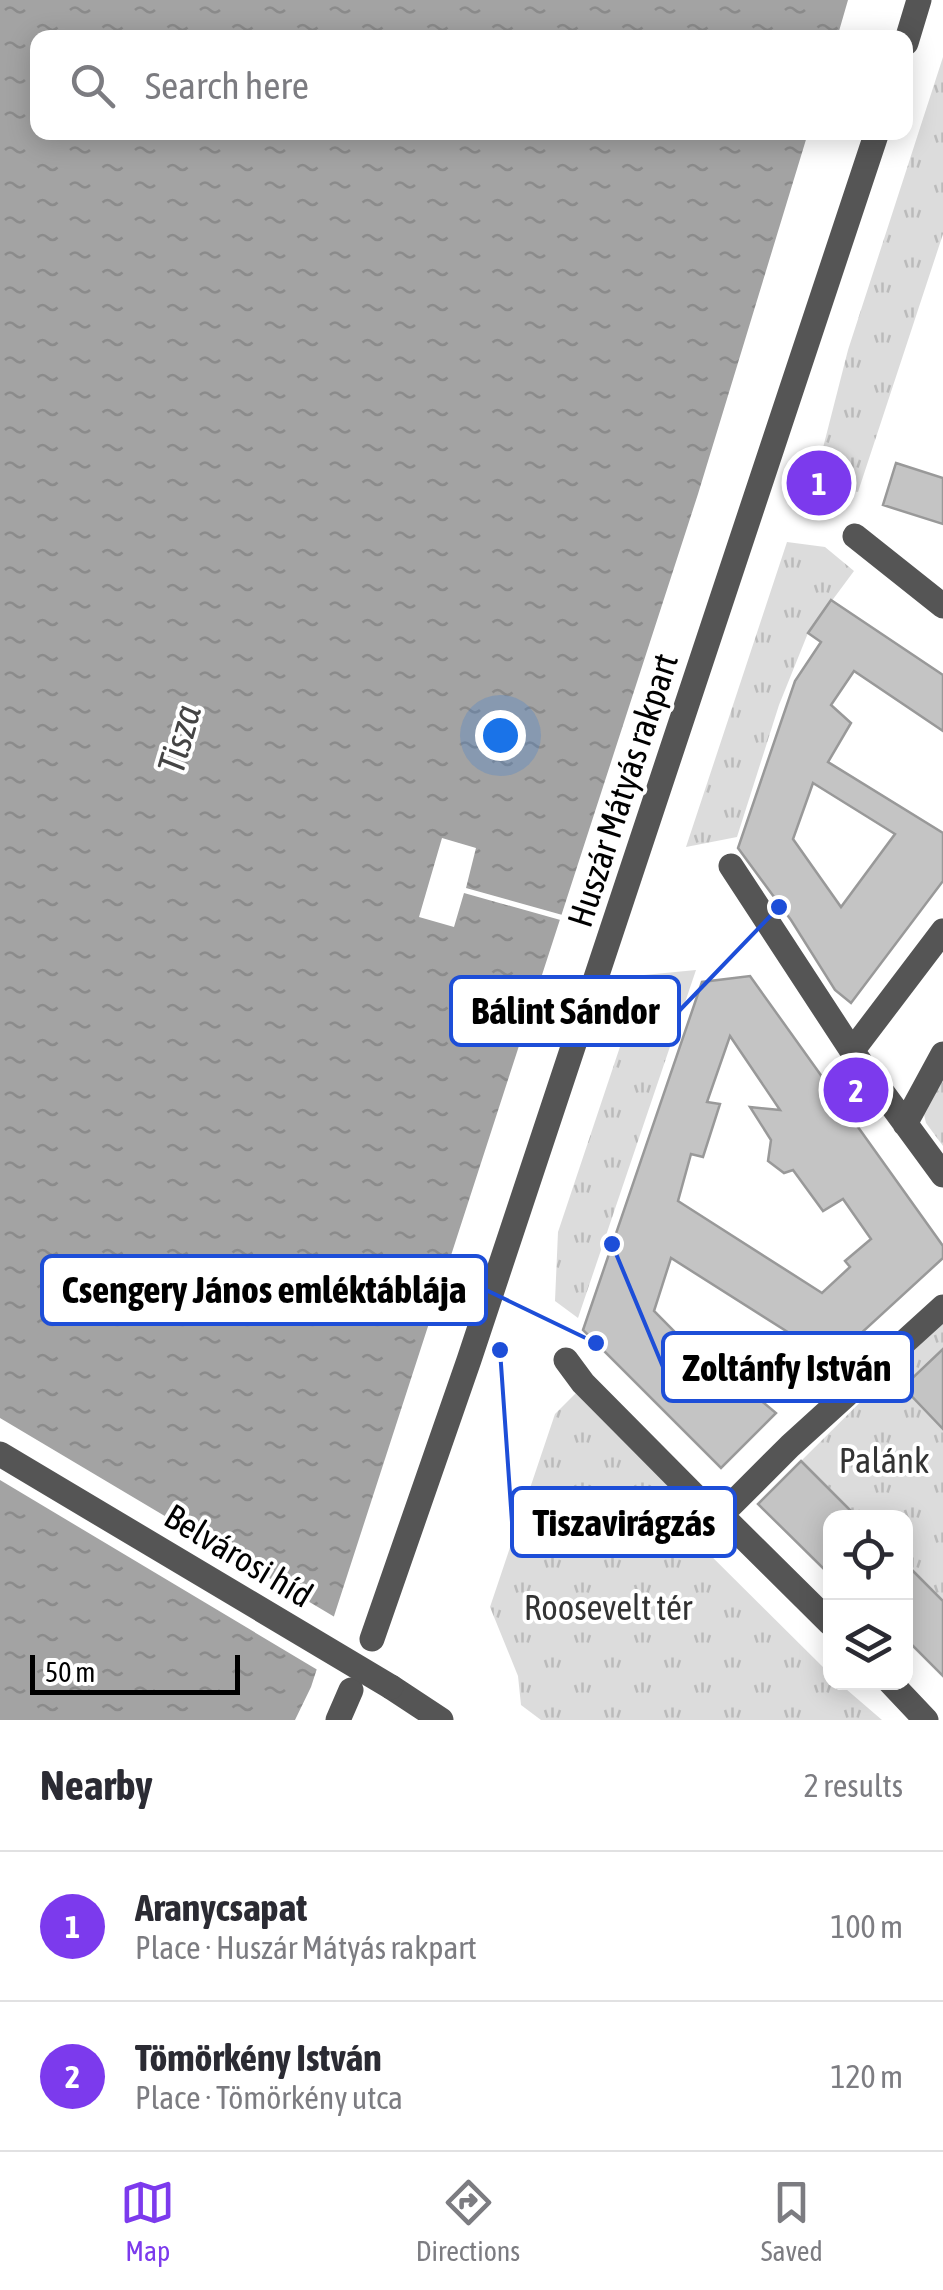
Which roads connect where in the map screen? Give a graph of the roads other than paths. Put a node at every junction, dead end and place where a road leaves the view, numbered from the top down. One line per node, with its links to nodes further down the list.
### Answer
1 (919, 0): 2 (street)
2 (910, 30)
3 (873, 140): 17 (street, Huszár Mátyás rakpart)
4 (855, 536): 5 (street)
5 (943, 606)
6 (731, 866): 8 (street)
7 (943, 931): 8 (street)
8 (852, 1051): 10 (street)
9 (943, 1054): 10 (street)
10 (905, 1124): 11 (street)
11 (943, 1175)
12 (943, 1307): 15 (street)
13 (566, 1360): 15 (street)
14 (0, 1454): 21 (street, Belvárosi híd, bridge)
15 (721, 1514): 16 (street)
16 (823, 1616)
17 (372, 1639)
18 (350, 1690): 20 (street)
19 (898, 1690): 22 (street)
20 (338, 1720)
21 (441, 1720)
22 (926, 1720)

